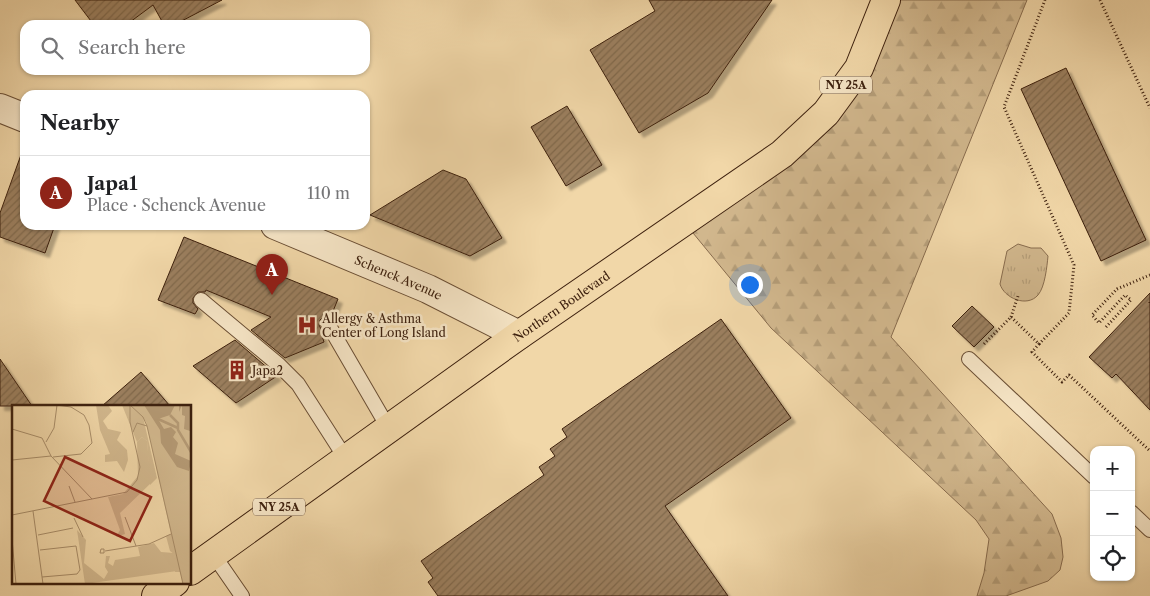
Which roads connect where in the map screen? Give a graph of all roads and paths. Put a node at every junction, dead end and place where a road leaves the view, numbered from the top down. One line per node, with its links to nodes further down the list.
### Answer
1 (886, 0): 14 (main road, Northern Boulevard / NY 25A)
2 (1045, 0): 15 (path)
3 (1100, 0): 5 (path)
4 (0, 108): 6 (street)
5 (1150, 108)
6 (20, 116)
7 (287, 230): 14 (street, Schenck Avenue)
8 (1150, 275): 13 (path)
9 (1018, 296): 11 (path)
10 (202, 300): 19 (lane)
11 (1011, 317): 15 (path); 16 (path)
12 (328, 324): 17 (lane)
13 (1106, 327)
14 (519, 335): 17 (main road, Northern Boulevard / NY 25A)
15 (1039, 344): 18 (path)
16 (969, 358): 20 (lane)
17 (389, 429): 19 (main road, Northern Boulevard / NY 25A)
18 (1150, 451)
19 (346, 459): 23 (main road, Northern Boulevard / NY 25A)
20 (1090, 473)
21 (1135, 516): 22 (lane)
22 (1150, 530)
23 (213, 554): 24 (main road, Northern Boulevard / NY 25A); 27 (lane)
24 (191, 570)
25 (172, 584): 26 (main road)
26 (156, 596)
27 (242, 596)

